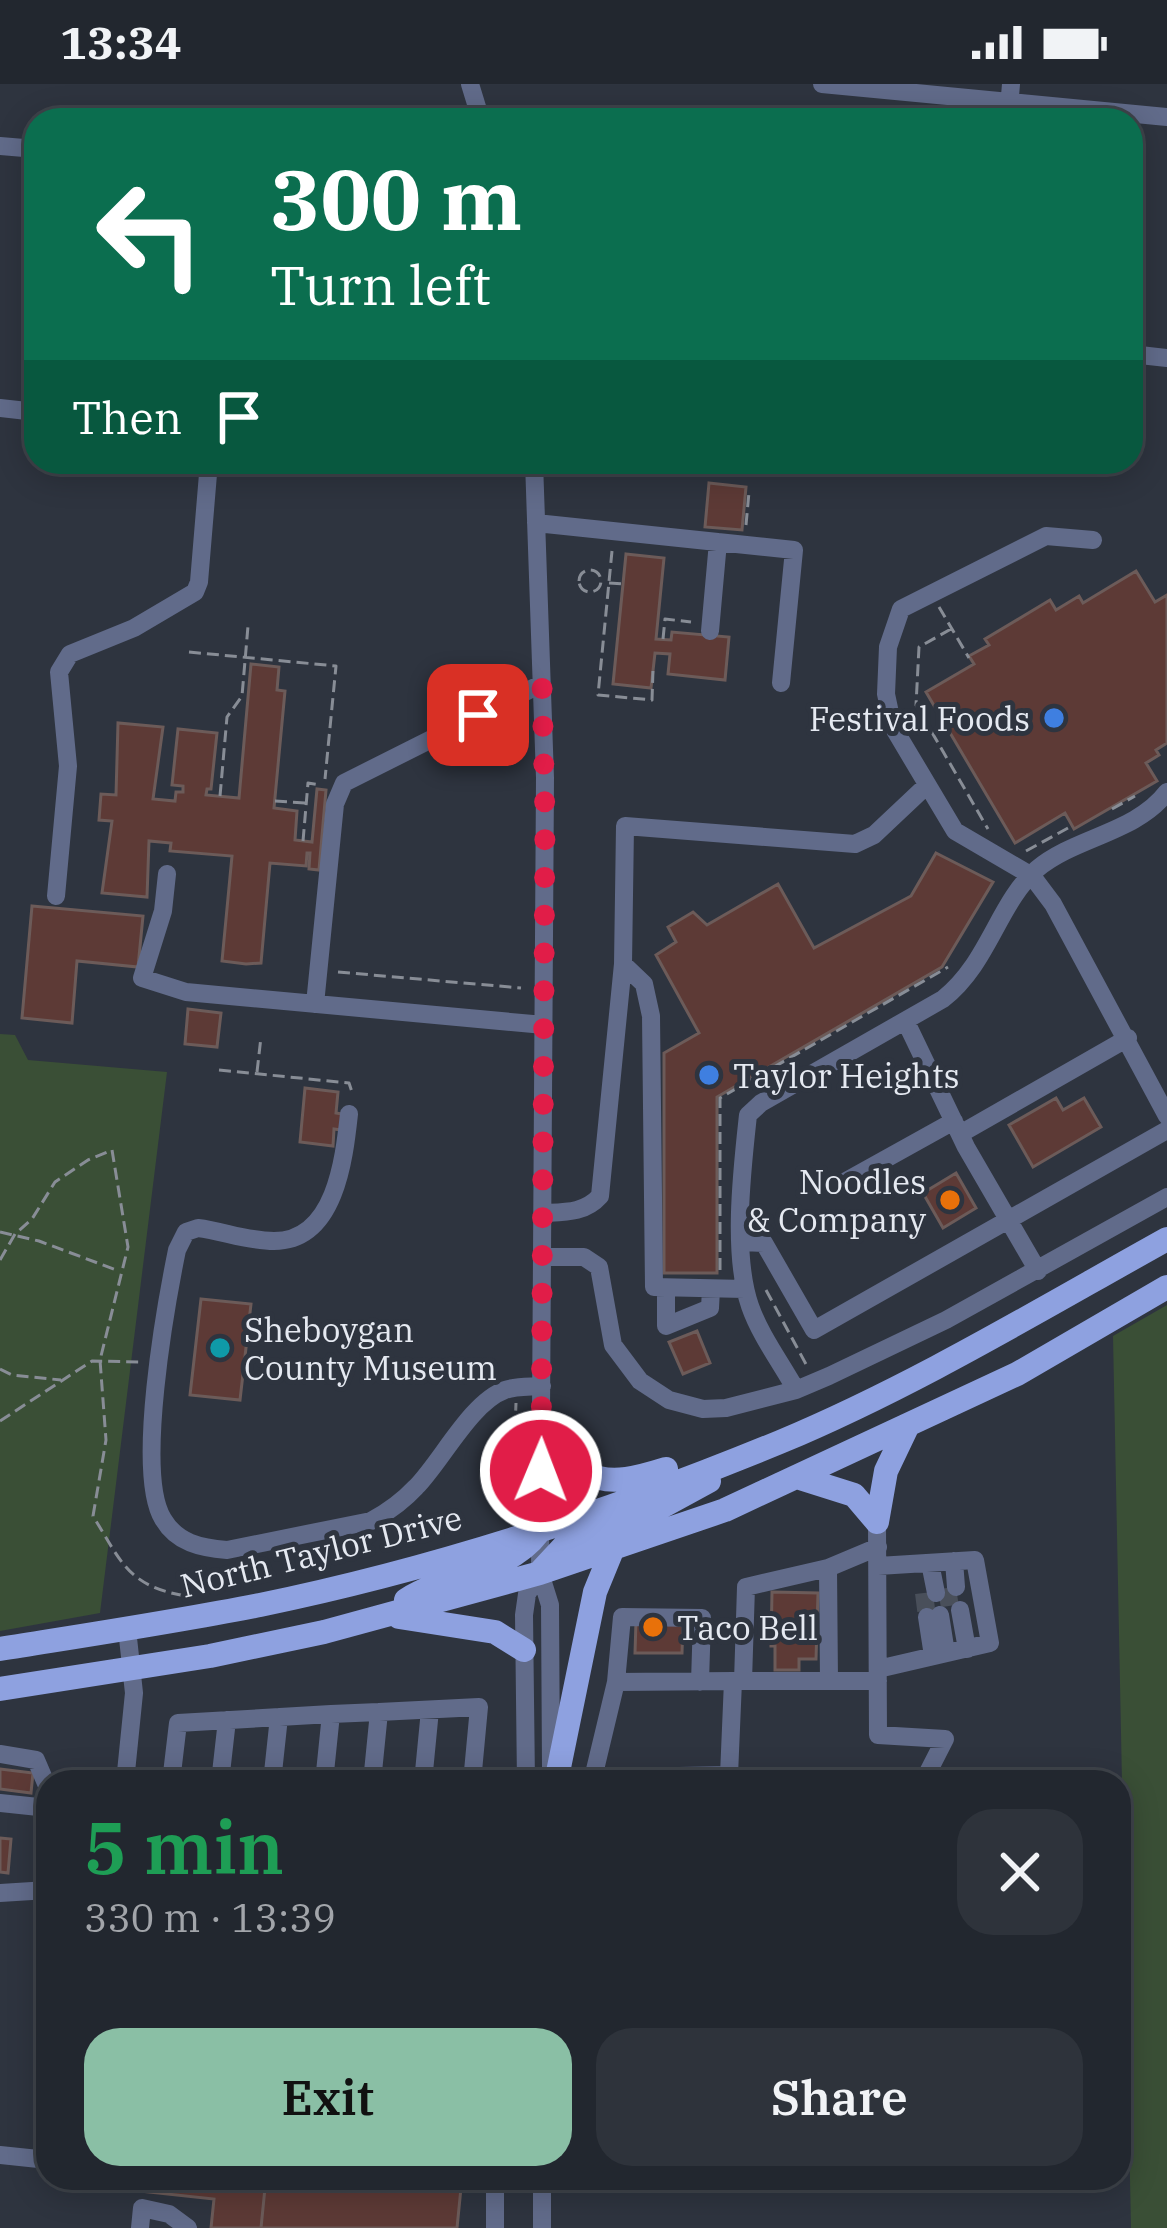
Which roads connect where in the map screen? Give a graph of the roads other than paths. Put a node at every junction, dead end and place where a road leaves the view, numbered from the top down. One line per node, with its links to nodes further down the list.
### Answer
1 (822, 84): 2 (street)
2 (1009, 102): 3 (street)
3 (1072, 108)
4 (208, 474): 16 (street)
5 (534, 474): 6 (street)
6 (536, 523): 8 (street); 11 (street)
7 (1093, 540): 12 (street)
8 (718, 542): 9 (street); 10 (street)
9 (710, 628)
10 (782, 683)
11 (542, 684): 18 (street); 20 (street)
12 (926, 786): 15 (street); 17 (street)
13 (1167, 792): 15 (street)
14 (167, 874): 18 (street)
15 (1032, 875): 19 (street); 21 (street)
16 (56, 896)
17 (623, 964): 29 (street); 37 (street)
18 (315, 1004): 20 (street)
19 (906, 1022): 25 (street); 32 (street)
20 (544, 1025): 29 (street)
21 (1128, 1038): 22 (street); 25 (street)
22 (1159, 1078): 24 (street)
23 (349, 1114): 39 (street)
24 (1167, 1117)
25 (957, 1127): 27 (street); 30 (street)
26 (1167, 1130): 30 (street)
27 (837, 1186)
28 (1167, 1197): 34 (street)
29 (544, 1213): 33 (street)
30 (1009, 1219): 32 (street); 34 (street)
31 (1167, 1239): 43 (main road, North Taylor Drive)
32 (742, 1250): 35 (street)
33 (544, 1257): 39 (street); 40 (street)
34 (1038, 1271): 40 (street)
35 (753, 1285): 38 (street); 40 (street)
36 (1167, 1287): 41 (main road)
37 (666, 1288): 38 (street); 38 (street)
38 (715, 1289)
39 (542, 1386): 42 (street)
40 (796, 1390)
41 (908, 1425): 44 (main road); 46 (main road)
42 (542, 1438): 43 (main road); 45 (street)
43 (779, 1442): 45 (main road, North Taylor Drive); 50 (main road)
44 (797, 1477): 46 (main road); 47 (main road)
45 (541, 1530): 50 (street); 51 (main road); 52 (main road, North Taylor Drive)
46 (877, 1545): 48 (street); 49 (street); 57 (street)
47 (613, 1548): 50 (main road); 80 (main road)
48 (937, 1562): 48 (street); 55 (street)
49 (828, 1568): 58 (street); 59 (street)
50 (540, 1573): 51 (main road); 54 (street); 79 (street)
51 (384, 1615): 54 (main road); 56 (main road)
52 (127, 1629): 53 (main road, North Taylor Drive); 56 (street)
53 (0, 1648)
54 (524, 1650): 78 (street)
55 (951, 1652): 55 (street); 57 (street)
56 (132, 1669): 62 (main road); 70 (street)
57 (878, 1675): 59 (street); 83 (street)
58 (738, 1681): 59 (street); 61 (street); 82 (street)
59 (830, 1681)
60 (616, 1682): 61 (street); 61 (street); 81 (street)
61 (700, 1682)
62 (0, 1689)
63 (430, 1710): 64 (street); 76 (street); 77 (street)
64 (379, 1712): 65 (street); 75 (street)
65 (331, 1714): 66 (street); 74 (street)
66 (279, 1717): 67 (street); 73 (street)
67 (226, 1720): 71 (street); 72 (street)
68 (0, 1754): 69 (street)
69 (40, 1770)
70 (126, 1770)
71 (172, 1770)
72 (221, 1770)
73 (273, 1770)
74 (325, 1770)
75 (373, 1770)
76 (424, 1770)
77 (473, 1770)
78 (524, 1770)
79 (554, 1770)
80 (557, 1770)
81 (595, 1770)
82 (730, 1770)
83 (929, 1770)
84 (0, 1803): 85 (street)
85 (36, 1807)
86 (36, 1891): 87 (street)
87 (0, 1893)
88 (0, 2155): 89 (street)
89 (36, 2159)
90 (495, 2190): 94 (street)
91 (542, 2190): 95 (street)
92 (140, 2228): 93 (street)
93 (188, 2228)
94 (495, 2228)
95 (542, 2228)

